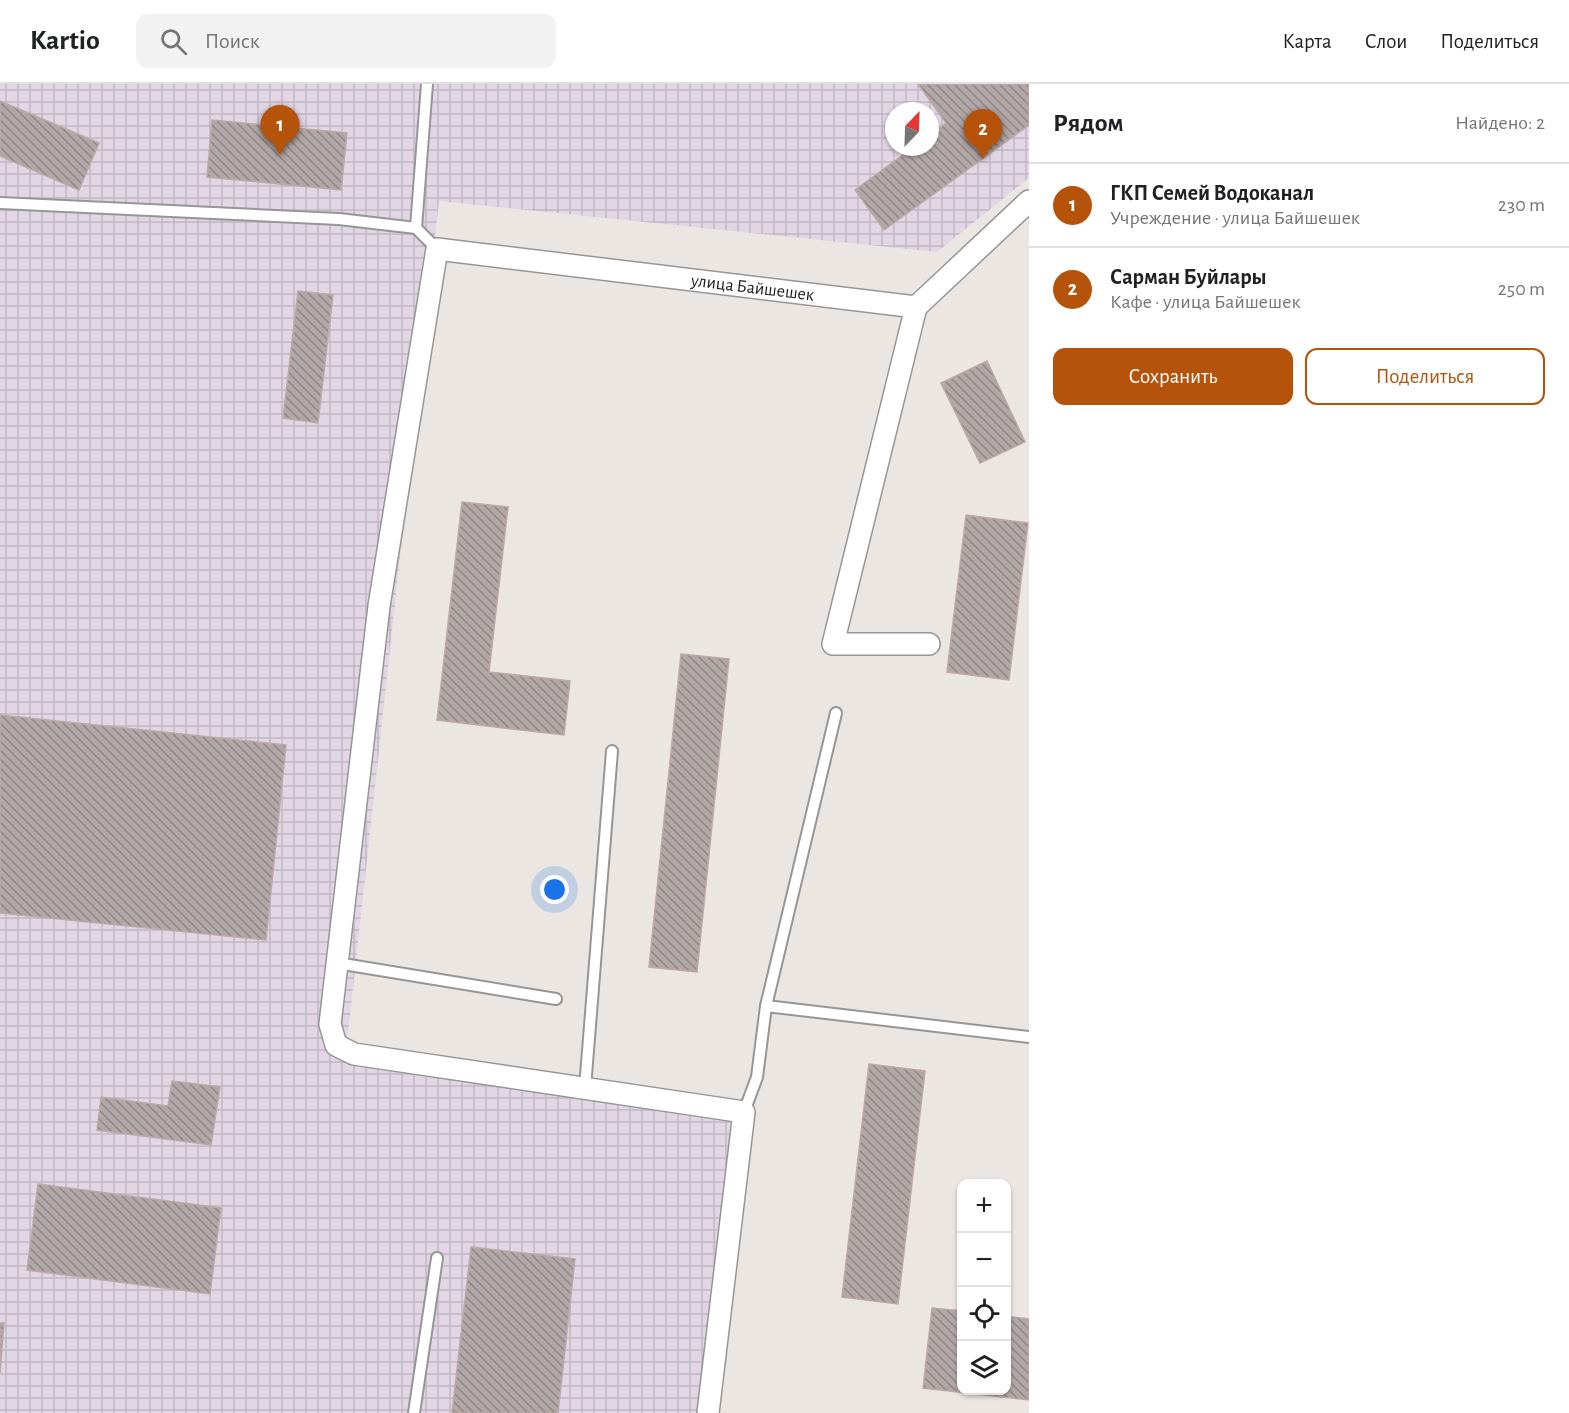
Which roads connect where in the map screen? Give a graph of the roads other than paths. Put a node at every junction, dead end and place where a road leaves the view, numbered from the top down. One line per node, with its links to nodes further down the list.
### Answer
1 (427, 84): 4 (lane)
2 (1029, 201): 6 (street)
3 (0, 203): 4 (lane)
4 (416, 228): 5 (lane)
5 (437, 249): 6 (street, улица Байшешек); 10 (street)
6 (916, 307): 7 (street)
7 (929, 644)
8 (836, 713): 12 (lane)
9 (612, 751): 14 (lane)
10 (338, 963): 11 (lane); 14 (street)
11 (556, 999)
12 (766, 1006): 13 (lane); 15 (lane)
13 (1029, 1037)
14 (585, 1088): 15 (street)
15 (744, 1112): 18 (street)
16 (436, 1258): 17 (lane)
17 (414, 1413)
18 (708, 1413)

